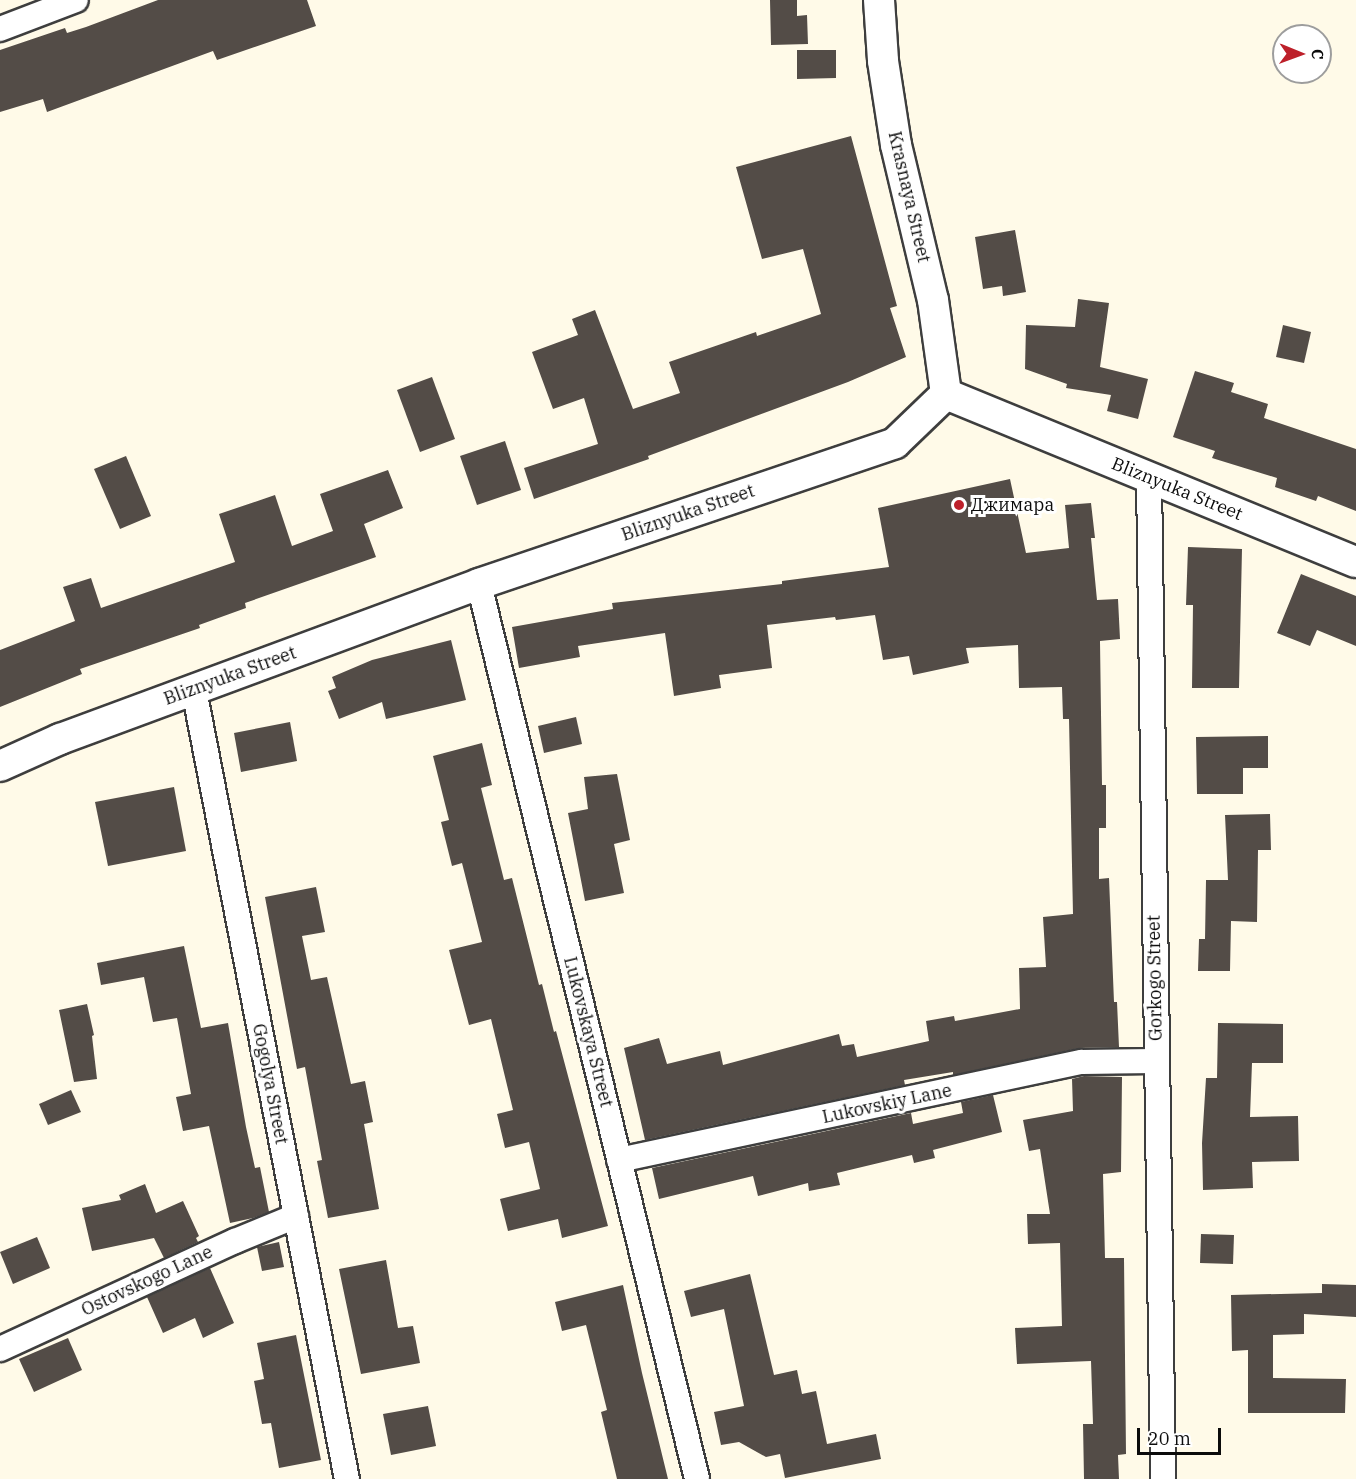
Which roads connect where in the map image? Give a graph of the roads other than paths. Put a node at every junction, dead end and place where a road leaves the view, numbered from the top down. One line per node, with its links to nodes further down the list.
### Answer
1 (879, 0): 4 (street, Krasnaya Street)
2 (62, 3): 3 (street)
3 (0, 29)
4 (946, 394): 5 (street, Bliznyuka Street); 7 (street, Bliznyuka Street)
5 (1149, 477): 6 (street, Bliznyuka Street); 10 (street, Gorkogo Street)
6 (1356, 562)
7 (479, 584): 8 (street, Bliznyuka Street); 11 (street, Lukovskaya Street)
8 (195, 690): 9 (street, Bliznyuka Street); 12 (street, Gogolya Street)
9 (0, 766)
10 (1156, 1061): 11 (street, Lukovskiy Lane); 16 (street, Gorkogo Street)
11 (619, 1160): 15 (street, Lukovskaya Street)
12 (296, 1216): 13 (street, Ostovskogo Lane); 14 (street, Gogolya Street)
13 (0, 1349)
14 (346, 1479)
15 (697, 1479)
16 (1163, 1479)

